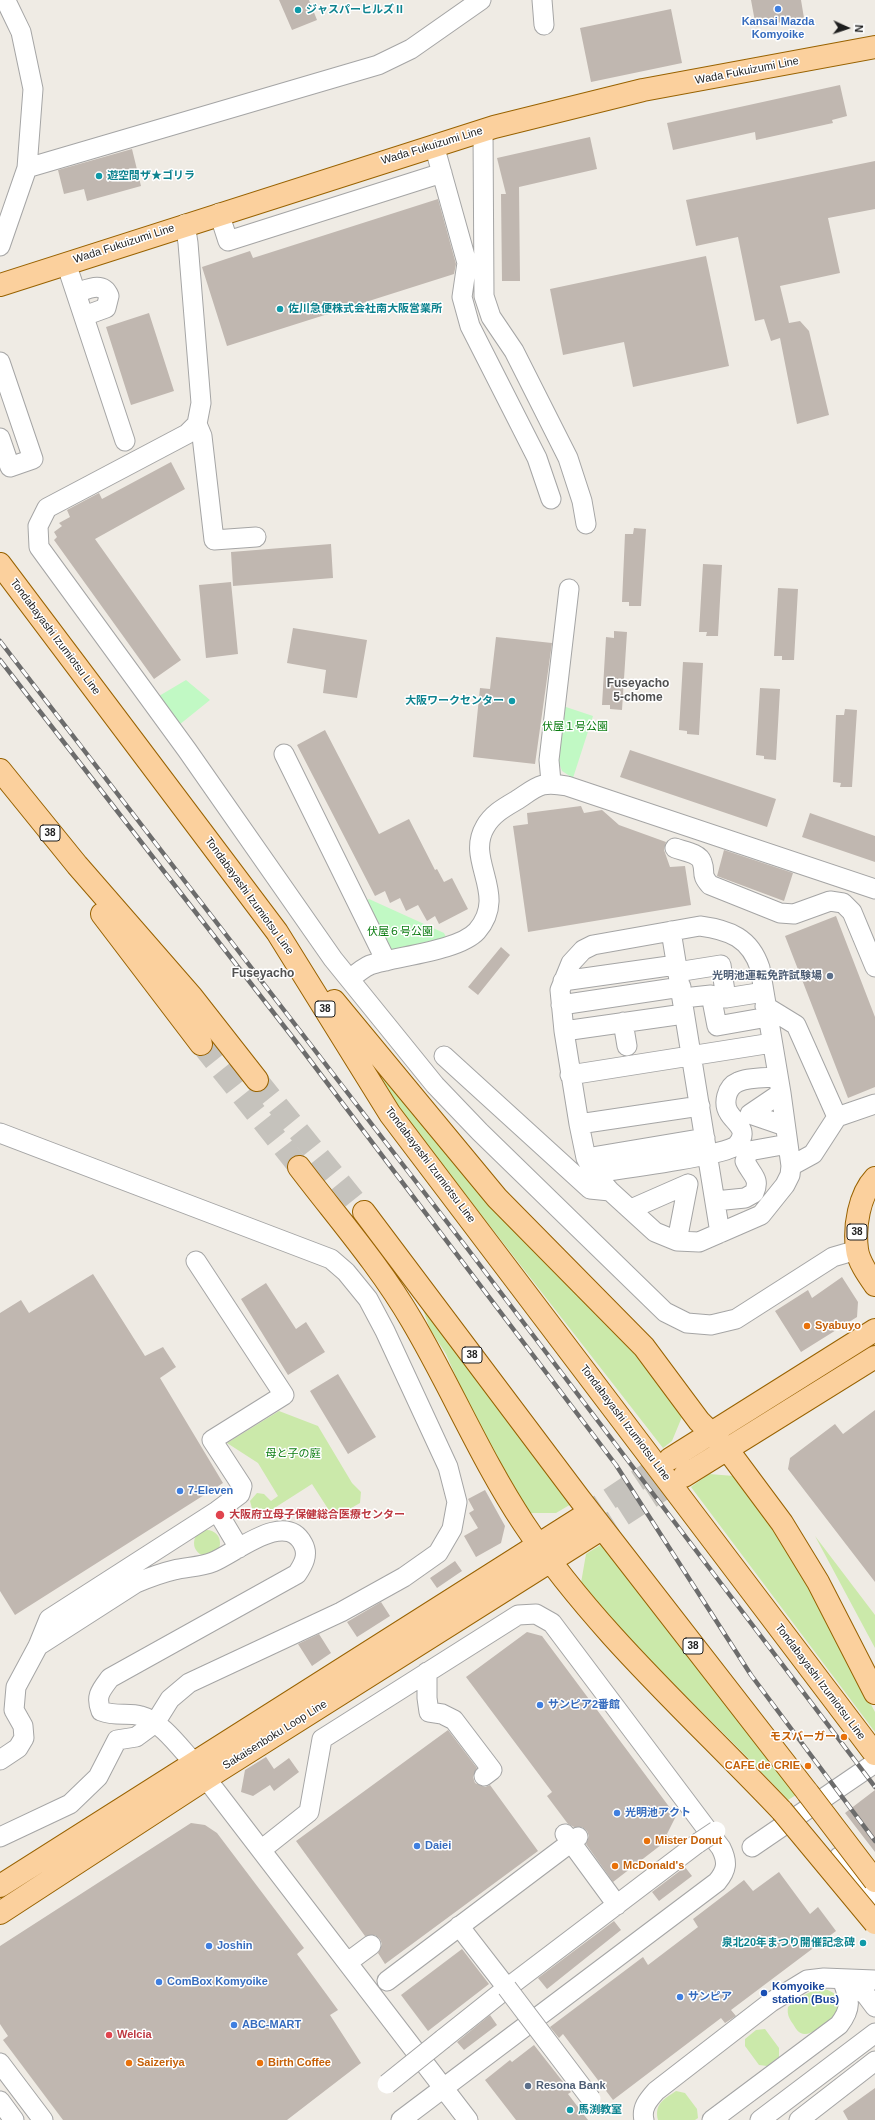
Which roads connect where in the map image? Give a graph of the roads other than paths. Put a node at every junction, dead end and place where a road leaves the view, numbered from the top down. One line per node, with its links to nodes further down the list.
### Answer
1 (481, 0): 8 (street)
2 (542, 0): 4 (street)
3 (9, 1): 8 (street)
4 (544, 25)
5 (875, 47): 6 (main road, Wada Fukuizumi Line)
6 (483, 130): 7 (main road, Wada Fukuizumi Line); 22 (street)
7 (434, 145): 9 (street); 10 (main road, Wada Fukuizumi Line)
8 (27, 168): 12 (street)
9 (442, 173): 10 (street); 21 (street)
10 (219, 214): 11 (main road, Wada Fukuizumi Line)
11 (184, 224): 13 (main road, Wada Fukuizumi Line); 18 (street)
12 (0, 246)
13 (66, 263): 14 (main road, Wada Fukuizumi Line); 15 (street)
14 (0, 285)
15 (76, 293): 16 (street); 16 (street)
16 (84, 316): 20 (street)
17 (0, 362): 19 (street)
18 (197, 424): 23 (street); 36 (street)
19 (0, 438)
20 (125, 441)
21 (551, 499)
22 (586, 524)
23 (256, 537)
24 (0, 564): 33 (main road, Tondabayashi Izumiotsu Line / 38)
25 (569, 589): 28 (street)
26 (284, 754): 34 (street)
27 (0, 770): 29 (main road, 38)
28 (550, 782): 31 (street); 34 (street)
29 (22, 799): 44 (main road); 49 (main road, 38)
30 (675, 848): 35 (street)
31 (875, 889)
32 (671, 931): 37 (street); 38 (street); 40 (street)
33 (277, 932): 75 (main road); 88 (main road, Tondabayashi Izumiotsu Line / 38)
34 (386, 961): 36 (street)
35 (875, 967)
36 (350, 978): 68 (street)
37 (562, 981): 38 (street); 39 (street)
38 (680, 987): 39 (street); 40 (street); 40 (street); 41 (street); 46 (street)
39 (561, 1005): 42 (street)
40 (765, 1005): 43 (street); 53 (street)
41 (623, 1022): 42 (street); 45 (street)
42 (564, 1030): 48 (street)
43 (772, 1043): 46 (street); 50 (street)
44 (200, 1044)
45 (627, 1046)
46 (691, 1055): 48 (street); 52 (street)
47 (444, 1056): 62 (street)
48 (570, 1075): 54 (street)
49 (257, 1080)
50 (779, 1085): 56 (street); 56 (street); 57 (street)
51 (875, 1104): 53 (street)
52 (700, 1106): 54 (street); 57 (street)
53 (837, 1116): 59 (street)
54 (579, 1124): 58 (street)
55 (0, 1132): 73 (street)
56 (787, 1135): 59 (street); 63 (street)
57 (706, 1146): 58 (street); 58 (street); 63 (street)
58 (590, 1166): 62 (street)
59 (791, 1166): 66 (street)
60 (299, 1167): 71 (main road)
61 (875, 1178): 68 (main road, 38)
62 (610, 1191): 64 (street)
63 (715, 1201): 66 (street)
64 (631, 1209): 67 (street); 67 (street)
65 (364, 1212): 97 (main road, 38, bridge)
66 (720, 1233): 67 (street)
67 (677, 1241)
68 (857, 1250): 70 (main road, 38)
69 (196, 1261): 79 (street)
70 (875, 1285)
71 (411, 1319): 73 (street); 82 (main road)
72 (875, 1330): 75 (main road, Tondabayashi Izumiotsu Line)
73 (386, 1331): 87 (street)
74 (875, 1357): 76 (main road, Tondabayashi Izumiotsu Line)
75 (710, 1434): 76 (main road); 77 (main road, Tondabayashi Izumiotsu Line)
76 (727, 1449): 78 (main road, Tondabayashi Izumiotsu Line); 85 (main road)
77 (670, 1459)
78 (684, 1476)
79 (217, 1511): 81 (street); 83 (street)
80 (588, 1525): 82 (main road)
81 (239, 1548): 83 (street); 87 (street)
82 (546, 1552): 90 (main road, Sakaisenboku Loop Line); 102 (main road, bridge)
83 (38, 1646): 86 (street)
84 (427, 1672): 91 (street); 95 (street); 115 (street)
85 (875, 1693)
86 (5, 1706): 89 (street)
87 (155, 1723): 90 (street); 93 (street)
88 (873, 1755): 94 (street)
89 (0, 1760)
90 (201, 1771): 95 (street); 98 (main road, Sakaisenboku Loop Line); 101 (main road, Sakaisenboku Loop Line)
91 (484, 1776)
92 (716, 1831): 100 (street, bridge)
93 (0, 1837)
94 (752, 1847)
95 (261, 1850): 105 (street)
96 (839, 1857): 99 (street)
97 (875, 1881)
98 (0, 1886)
99 (875, 1901)
100 (617, 1905): 103 (street); 109 (street)
101 (0, 1913)
102 (875, 1923)
103 (459, 1926): 108 (street); 109 (street)
104 (372, 1944): 105 (street)
105 (348, 1962): 115 (street)
106 (842, 1978): 107 (street); 110 (street); 124 (street); 125 (street)
107 (875, 1980)
108 (387, 1981)
109 (507, 1988): 114 (street, bridge); 117 (street, bridge)
110 (875, 2007)
111 (875, 2033): 116 (street)
112 (875, 2060): 119 (street)
113 (0, 2063): 121 (street)
114 (387, 2084)
115 (444, 2088): 122 (street); 123 (street)
116 (792, 2096): 119 (street); 126 (street)
117 (591, 2099)
118 (0, 2101): 120 (street)
119 (804, 2118)
120 (14, 2120)
121 (43, 2120)
122 (401, 2120)
123 (468, 2120)
124 (644, 2120)
125 (712, 2120)
126 (760, 2120)

